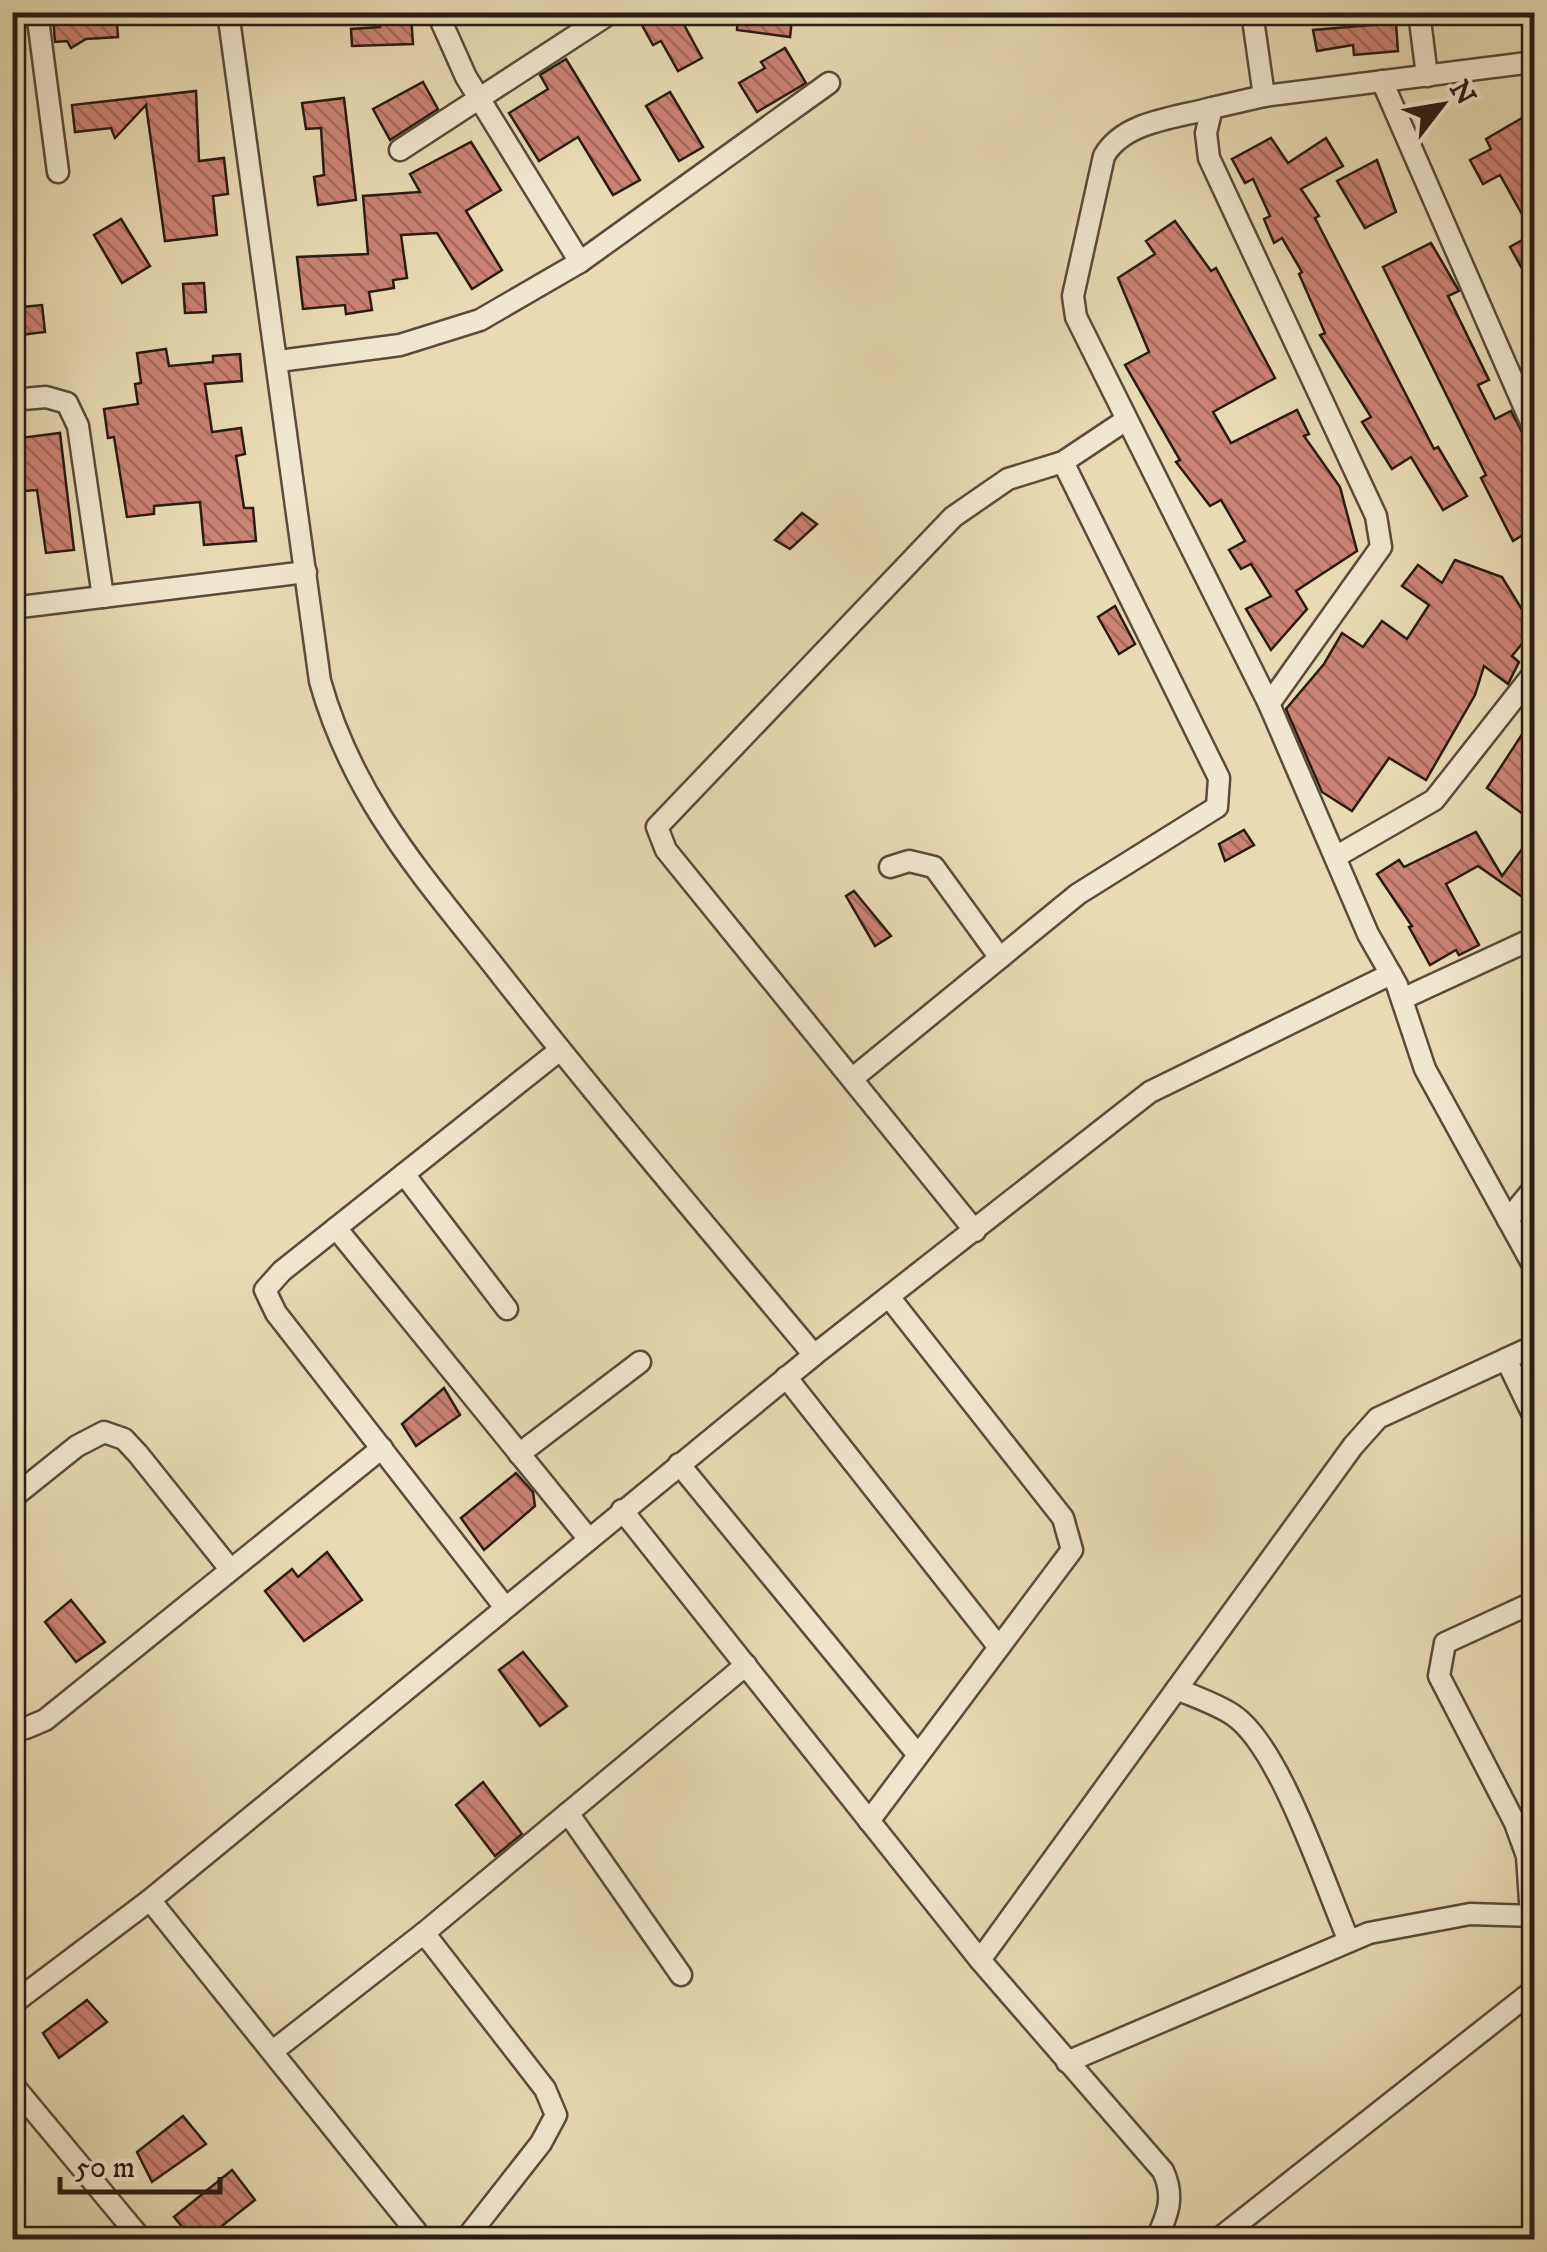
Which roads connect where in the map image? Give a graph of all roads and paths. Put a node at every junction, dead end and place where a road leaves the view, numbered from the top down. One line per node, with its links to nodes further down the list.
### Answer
1 (36, 12): 15 (street)
2 (228, 12): 17 (street)
3 (437, 12): 12 (street)
4 (612, 12): 12 (street)
5 (1252, 12): 11 (street)
6 (1419, 12): 8 (street)
7 (1534, 62): 8 (street)
8 (1427, 76): 9 (street)
9 (1382, 81): 11 (street); 20 (street)
10 (830, 83): 16 (street)
11 (1264, 96): 13 (street)
12 (479, 99): 14 (street); 16 (street)
13 (1212, 108): 19 (street); 26 (street)
14 (400, 150)
15 (58, 172)
16 (580, 262): 17 (street)
17 (279, 362): 22 (street)
18 (12, 400): 23 (street)
19 (1126, 420): 21 (street); 26 (street)
20 (1534, 428)
21 (1063, 462): 30 (street); 34 (street)
22 (306, 572): 23 (street); 33 (street)
23 (103, 597): 24 (street)
24 (12, 608)
25 (1534, 673): 27 (street)
26 (1269, 704): 27 (street)
27 (1337, 856): 31 (street)
28 (890, 867): 30 (street)
29 (1534, 938): 32 (street)
30 (1000, 958): 34 (street)
31 (1391, 974): 32 (street); 39 (street)
32 (1402, 999): 37 (street)
33 (560, 1050): 35 (street); 44 (street)
34 (852, 1078): 39 (street)
35 (404, 1174): 38 (street); 42 (street)
36 (1534, 1188): 37 (street)
37 (1508, 1220): 40 (street)
38 (336, 1228): 49 (street); 50 (street)
39 (975, 1231): 41 (street)
40 (1534, 1267)
41 (889, 1297): 44 (street); 58 (street)
42 (508, 1309)
43 (1534, 1346): 45 (street)
44 (814, 1354): 47 (street)
45 (1506, 1358): 48 (street); 60 (street)
46 (640, 1362): 50 (street)
47 (786, 1377): 51 (street); 58 (street)
48 (1534, 1417)
49 (382, 1448): 55 (street); 57 (street)
50 (519, 1454): 54 (street)
51 (679, 1464): 53 (street); 62 (street)
52 (12, 1498): 55 (street)
53 (622, 1510): 54 (street); 59 (street)
54 (588, 1538): 57 (street)
55 (230, 1569): 61 (street)
56 (1534, 1602): 66 (street)
57 (504, 1606): 65 (street)
58 (998, 1646): 62 (street)
59 (746, 1666): 63 (street); 64 (street)
60 (1177, 1689): 68 (street); 69 (street)
61 (12, 1726)
62 (918, 1755): 64 (street)
63 (568, 1813): 67 (street); 70 (street)
64 (870, 1822): 69 (street)
65 (150, 1900): 72 (street); 73 (street)
66 (1533, 1916): 68 (street)
67 (424, 1933): 73 (street); 78 (street)
68 (1349, 1941): 74 (street)
69 (980, 1960): 74 (street)
70 (681, 1975)
71 (1534, 1990): 80 (street)
72 (12, 2004)
73 (273, 2051): 77 (street)
74 (1067, 2062): 79 (street)
75 (12, 2084): 76 (street)
76 (142, 2240)
77 (423, 2240)
78 (465, 2240)
79 (1156, 2240)
80 (1217, 2240)

